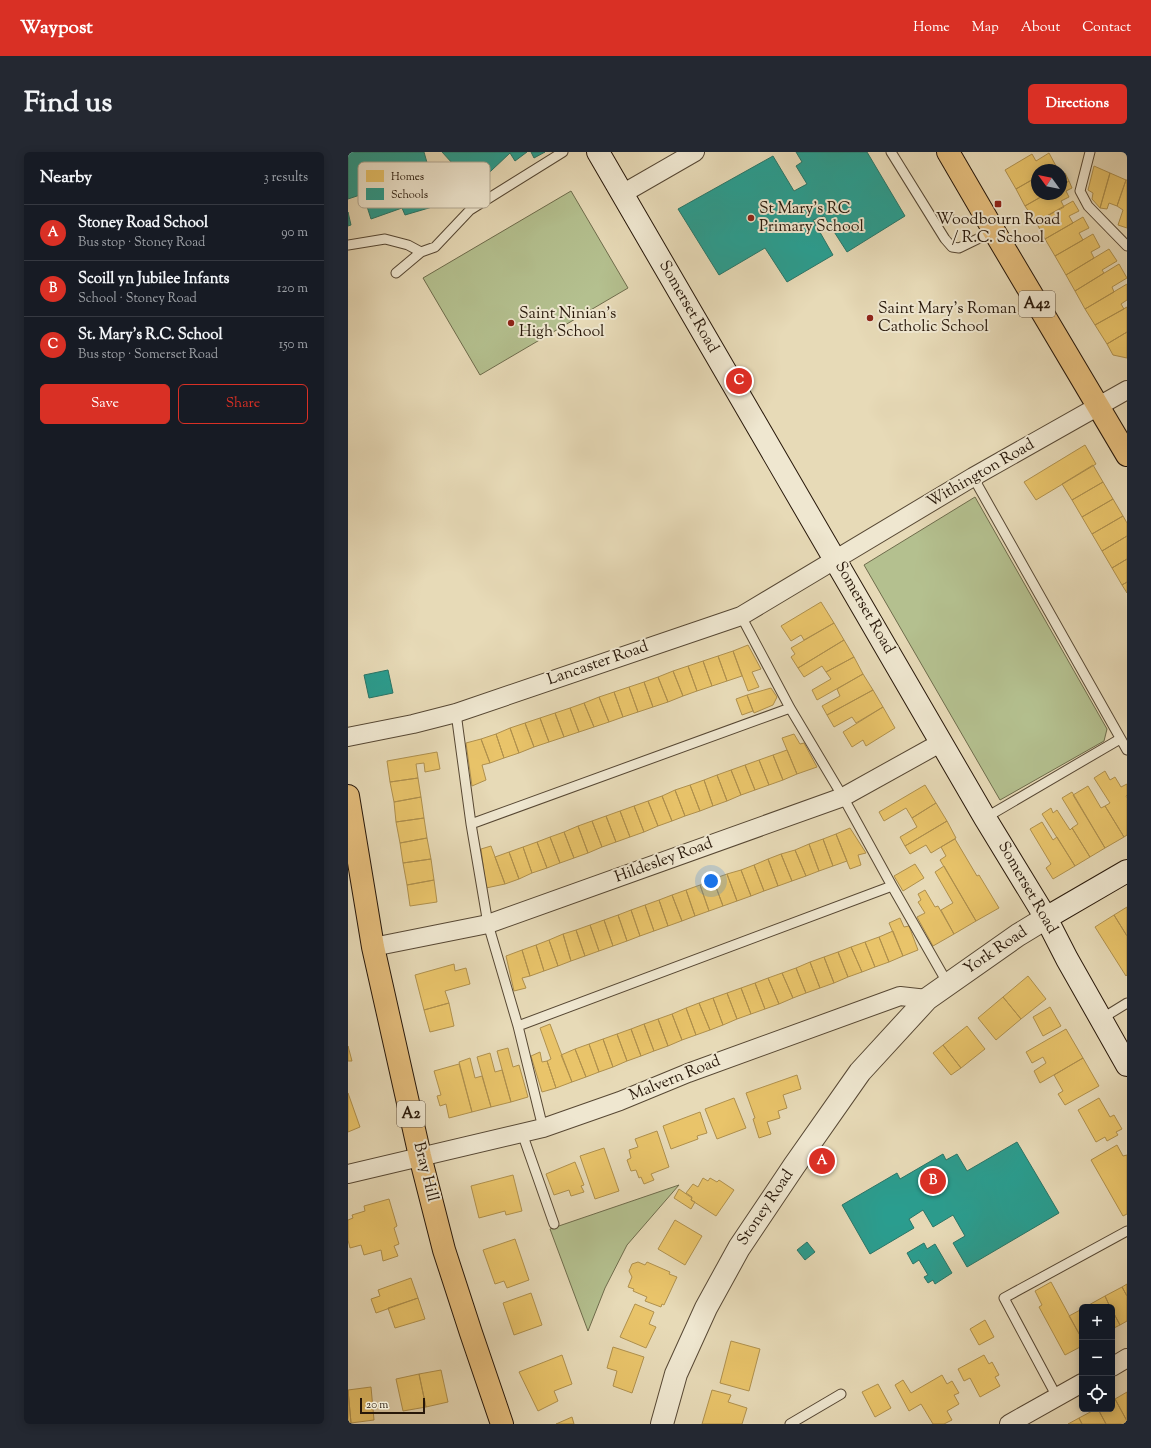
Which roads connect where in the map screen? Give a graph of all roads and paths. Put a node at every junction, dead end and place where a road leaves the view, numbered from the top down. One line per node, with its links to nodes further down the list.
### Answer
1 (563, 152): 8 (lane)
2 (598, 152): 7 (main road, Somerset Road)
3 (695, 152): 7 (street)
4 (891, 152): 12 (lane)
5 (948, 152): 12 (main road, A42)
6 (1090, 152): 14 (lane)
7 (622, 194): 21 (main road, Somerset Road)
8 (490, 198)
9 (473, 208): 15 (lane)
10 (946, 210): 11 (path)
11 (965, 219)
12 (994, 231): 18 (main road, A42)
13 (348, 245): 15 (lane)
14 (1127, 246)
15 (421, 252): 16 (lane)
16 (396, 273)
17 (1127, 390): 18 (street, Withington Road)
18 (1098, 406): 19 (main road, A42); 20 (street, Withington Road)
19 (1127, 455)
20 (973, 477): 21 (street, Withington Road); 26 (lane)
21 (836, 559): 22 (street, Lancaster Road); 27 (main road, Somerset Road)
22 (741, 616): 23 (lane); 24 (street, Lancaster Road)
23 (790, 708): 30 (lane); 32 (lane)
24 (456, 713): 25 (street, Lancaster Road); 32 (lane)
25 (348, 737)
26 (1120, 739): 28 (lane); 31 (lane)
27 (942, 742): 30 (street, Hildesley Road); 31 (main road, Somerset Road)
28 (1127, 750)
29 (348, 796): 37 (main road, Bray Hill / A2)
30 (843, 797): 34 (lane); 36 (street, Hildesley Road)
31 (986, 818): 35 (main road, Somerset Road)
32 (471, 824): 36 (lane)
33 (1127, 871): 35 (main road, York Road)
34 (892, 886): 38 (lane); 42 (lane)
35 (1046, 918): 38 (main road, York Road); 41 (main road, Somerset Road)
36 (488, 924): 37 (street, Hildesley Road); 42 (lane)
37 (373, 947): 46 (main road, Bray Hill / A2)
38 (948, 984): 39 (main road, Stoney Road)
39 (927, 999): 44 (street, Malvern Road); 56 (main road, Stoney Road)
40 (1127, 1004): 41 (lane)
41 (1101, 1019): 43 (main road, Somerset Road)
42 (518, 1026): 44 (lane)
43 (1127, 1065)
44 (543, 1128): 45 (street, Malvern Road)
45 (522, 1133): 46 (street, Malvern Road); 48 (lane)
46 (420, 1156): 47 (street, Malvern Road); 55 (main road, Bray Hill / A2)
47 (348, 1174)
48 (554, 1224)
49 (1127, 1231): 54 (lane)
50 (1127, 1358): 51 (street)
51 (1115, 1365)
52 (1079, 1385): 54 (street)
53 (841, 1394): 57 (lane)
54 (1057, 1397): 58 (street)
55 (502, 1424)
56 (662, 1424)
57 (790, 1424)
58 (1009, 1424)

